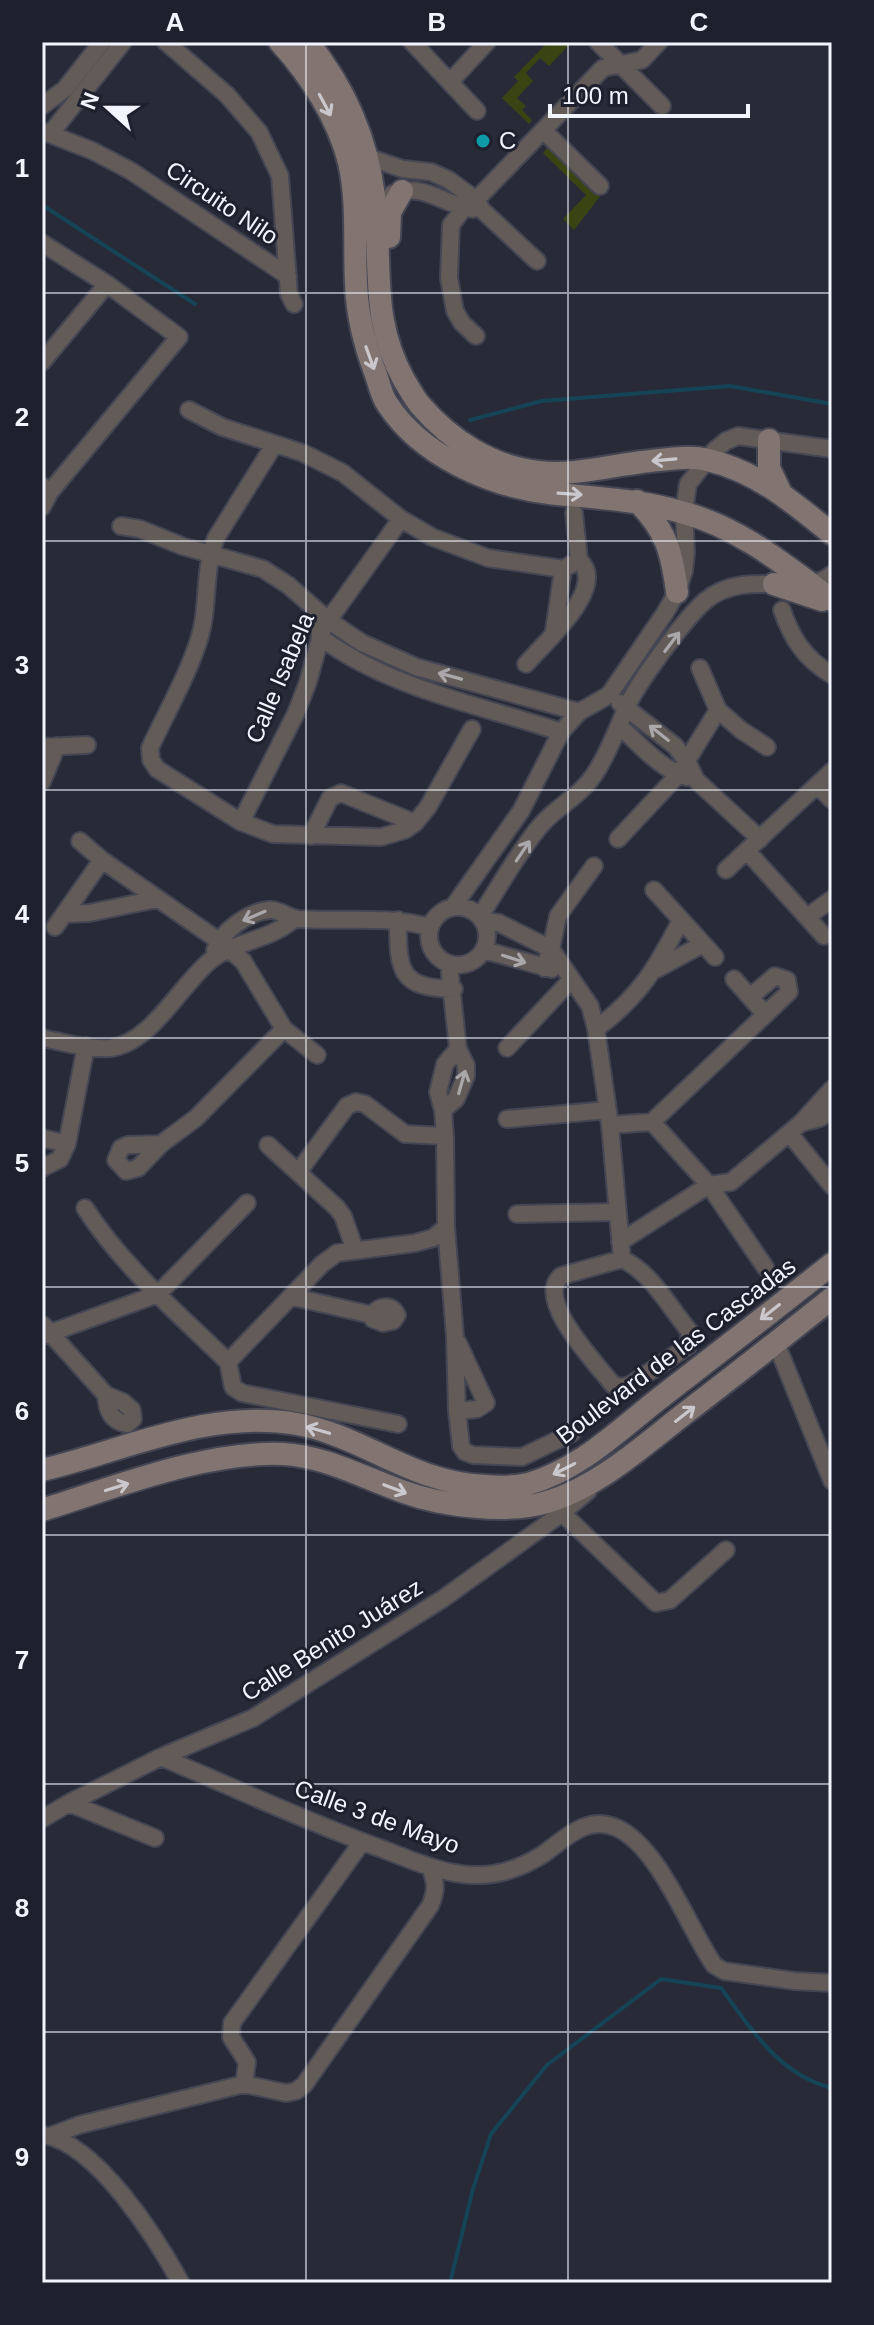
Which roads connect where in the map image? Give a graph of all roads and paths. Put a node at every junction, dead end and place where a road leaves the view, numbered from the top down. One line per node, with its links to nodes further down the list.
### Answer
1 (102, 42): 13 (street)
2 (123, 42): 16 (street)
3 (166, 42): 25 (street, Circuito Nilo)
4 (280, 42): 17 (main road, one-way to 17)
5 (308, 42): 17 (main road)
6 (412, 42): 11 (street)
7 (487, 42): 11 (street)
8 (598, 42): 10 (street)
9 (659, 42): 10 (street)
10 (619, 63): 12 (street); 15 (street)
11 (450, 82): 14 (street)
12 (662, 106)
13 (42, 109): 16 (street)
14 (477, 111)
15 (543, 130): 19 (street); 21 (street)
16 (46, 132): 25 (street, Circuito Nilo)
17 (358, 160): 18 (street); 20 (main road); 37 (main road, one-way to 37)
18 (402, 180): 20 (street); 21 (street); 23 (main road)
19 (600, 186)
20 (375, 200): 23 (main road)
21 (474, 206): 24 (street); 28 (street)
22 (42, 243): 26 (street)
23 (378, 259): 34 (main road, one-way to 23)
24 (537, 261)
25 (288, 276): 27 (street, Circuito Nilo)
26 (107, 284): 29 (street); 36 (street)
27 (294, 304)
28 (476, 336)
29 (42, 362)
30 (189, 410): 32 (street)
31 (769, 440): 33 (street); 34 (street); 35 (main road)
32 (274, 445): 40 (street); 43 (street)
33 (832, 449)
34 (706, 459): 35 (main road); 38 (street)
35 (780, 491): 42 (main road)
36 (45, 495)
37 (637, 501): 38 (main road); 49 (main road)
38 (684, 512): 48 (main road); 49 (street)
39 (574, 513): 44 (street)
40 (401, 519): 45 (street); 53 (street, Calle Isabela)
41 (121, 526): 43 (street)
42 (832, 534)
43 (210, 554): 51 (street); 77 (street)
44 (579, 560): 45 (street); 54 (street)
45 (563, 569): 54 (street)
46 (832, 574): 48 (street)
47 (774, 584): 48 (street); 50 (main road); 61 (street, one-way to 47)
48 (810, 584): 50 (main road)
49 (677, 592): 60 (street)
50 (832, 602)
51 (314, 609): 53 (street); 55 (street)
52 (782, 610): 58 (street)
53 (328, 620): 55 (street, Calle Isabela); 59 (street, one-way to 53)
54 (554, 631): 56 (street)
55 (320, 637): 62 (street); 77 (street, Calle Isabela)
56 (526, 664)
57 (700, 668): 63 (street)
58 (832, 675)
59 (501, 689): 62 (street); 64 (street)
60 (609, 695): 61 (street); 64 (street)
61 (626, 707): 65 (street); 71 (street, one-way to 61)
62 (492, 709): 67 (street)
63 (718, 710): 70 (street); 71 (street)
64 (579, 712): 67 (street)
65 (620, 727): 71 (street); 79 (street)
66 (472, 729): 78 (street)
67 (561, 732): 76 (street)
68 (87, 745): 69 (street)
69 (50, 747): 73 (street)
70 (767, 747)
71 (682, 768): 81 (street); 82 (street)
72 (832, 771): 74 (street)
73 (42, 782)
74 (817, 785): 75 (street); 82 (street)
75 (832, 800)
76 (521, 811): 79 (street); 91 (street)
77 (241, 822): 80 (street)
78 (415, 823): 80 (street); 80 (street)
79 (542, 823): 93 (street, one-way to 79)
80 (311, 836)
81 (618, 839)
82 (760, 839): 84 (street)
83 (80, 841): 85 (street)
84 (747, 851): 87 (street); 92 (street)
85 (102, 860): 89 (street); 89 (street)
86 (594, 866): 101 (street)
87 (726, 870)
88 (654, 890): 96 (street)
89 (157, 899): 100 (street)
90 (832, 899): 92 (street)
91 (453, 907): 93 (street); 97 (street)
92 (807, 917): 98 (street)
93 (482, 918): 101 (street); 102 (street)
94 (294, 919): 95 (street); 100 (street); 100 (street, one-way to 100)
95 (398, 920): 97 (street); 109 (street)
96 (681, 920): 99 (street); 106 (street)
97 (429, 927): 104 (street)
98 (824, 936)
99 (703, 944): 103 (street); 106 (street)
100 (225, 945): 112 (street); 115 (street)
101 (551, 949): 105 (street); 107 (street)
102 (484, 950): 104 (street); 105 (street, one-way to 105)
103 (715, 957)
104 (449, 965): 109 (street)
105 (544, 968): 107 (street)
106 (655, 970): 113 (street)
107 (568, 975): 113 (street); 116 (street)
108 (734, 979): 110 (street)
109 (454, 989): 117 (street)
110 (750, 997): 111 (street); 111 (street)
111 (765, 1014): 124 (street)
112 (284, 1029): 118 (street); 129 (street)
113 (596, 1029): 122 (street)
114 (42, 1038): 115 (street)
115 (86, 1046): 128 (street)
116 (507, 1048)
117 (458, 1049): 120 (street); 120 (street, one-way to 117)
118 (317, 1055)
119 (832, 1089): 125 (street)
120 (443, 1110): 126 (street)
121 (832, 1110): 125 (street)
122 (609, 1118): 123 (street); 124 (street); 137 (street)
123 (507, 1119)
124 (652, 1122): 133 (street)
125 (795, 1128): 133 (street); 134 (street)
126 (445, 1136): 132 (street); 139 (street)
127 (42, 1138): 128 (street)
128 (67, 1144): 131 (street)
129 (161, 1144)
130 (268, 1145): 132 (street)
131 (42, 1168)
132 (299, 1171): 140 (street)
133 (709, 1185): 141 (street); 143 (street)
134 (832, 1186)
135 (247, 1203): 144 (street)
136 (85, 1208): 144 (street)
137 (616, 1212): 138 (street); 141 (street)
138 (517, 1214)
139 (446, 1227): 140 (street); 149 (street)
140 (355, 1250): 145 (street)
141 (621, 1251): 141 (street)
142 (832, 1264): 157 (main road, Boulevard de las Cascadas, one-way to 157)
143 (765, 1267)
144 (158, 1294): 148 (street); 151 (street)
145 (293, 1297): 147 (street); 151 (street)
146 (832, 1298): 150 (main road)
147 (372, 1315)
148 (45, 1331): 152 (street)
149 (455, 1336): 153 (street); 153 (street)
150 (776, 1343): 156 (main road, one-way to 150); 158 (street)
151 (228, 1362): 154 (street)
152 (106, 1395)
153 (457, 1411): 155 (street)
154 (398, 1424)
155 (572, 1433)
156 (623, 1461): 159 (main road, one-way to 156); 160 (street, Calle Benito Juárez)
157 (42, 1470)
158 (832, 1481)
159 (42, 1510)
160 (562, 1513): 161 (street); 162 (street, Calle Benito Juárez)
161 (726, 1550)
162 (161, 1757): 163 (street, Calle Benito Juárez); 166 (street, Calle 3 de Mayo)
163 (69, 1803): 164 (street, Calle Benito Juárez); 165 (street)
164 (42, 1819)
165 (155, 1838)
166 (362, 1842): 167 (street, Calle 3 de Mayo); 169 (street)
167 (430, 1867): 168 (street, Calle 3 de Mayo); 169 (street)
168 (832, 1983)
169 (244, 2084): 170 (street)
170 (46, 2135): 171 (street)
171 (181, 2283)

